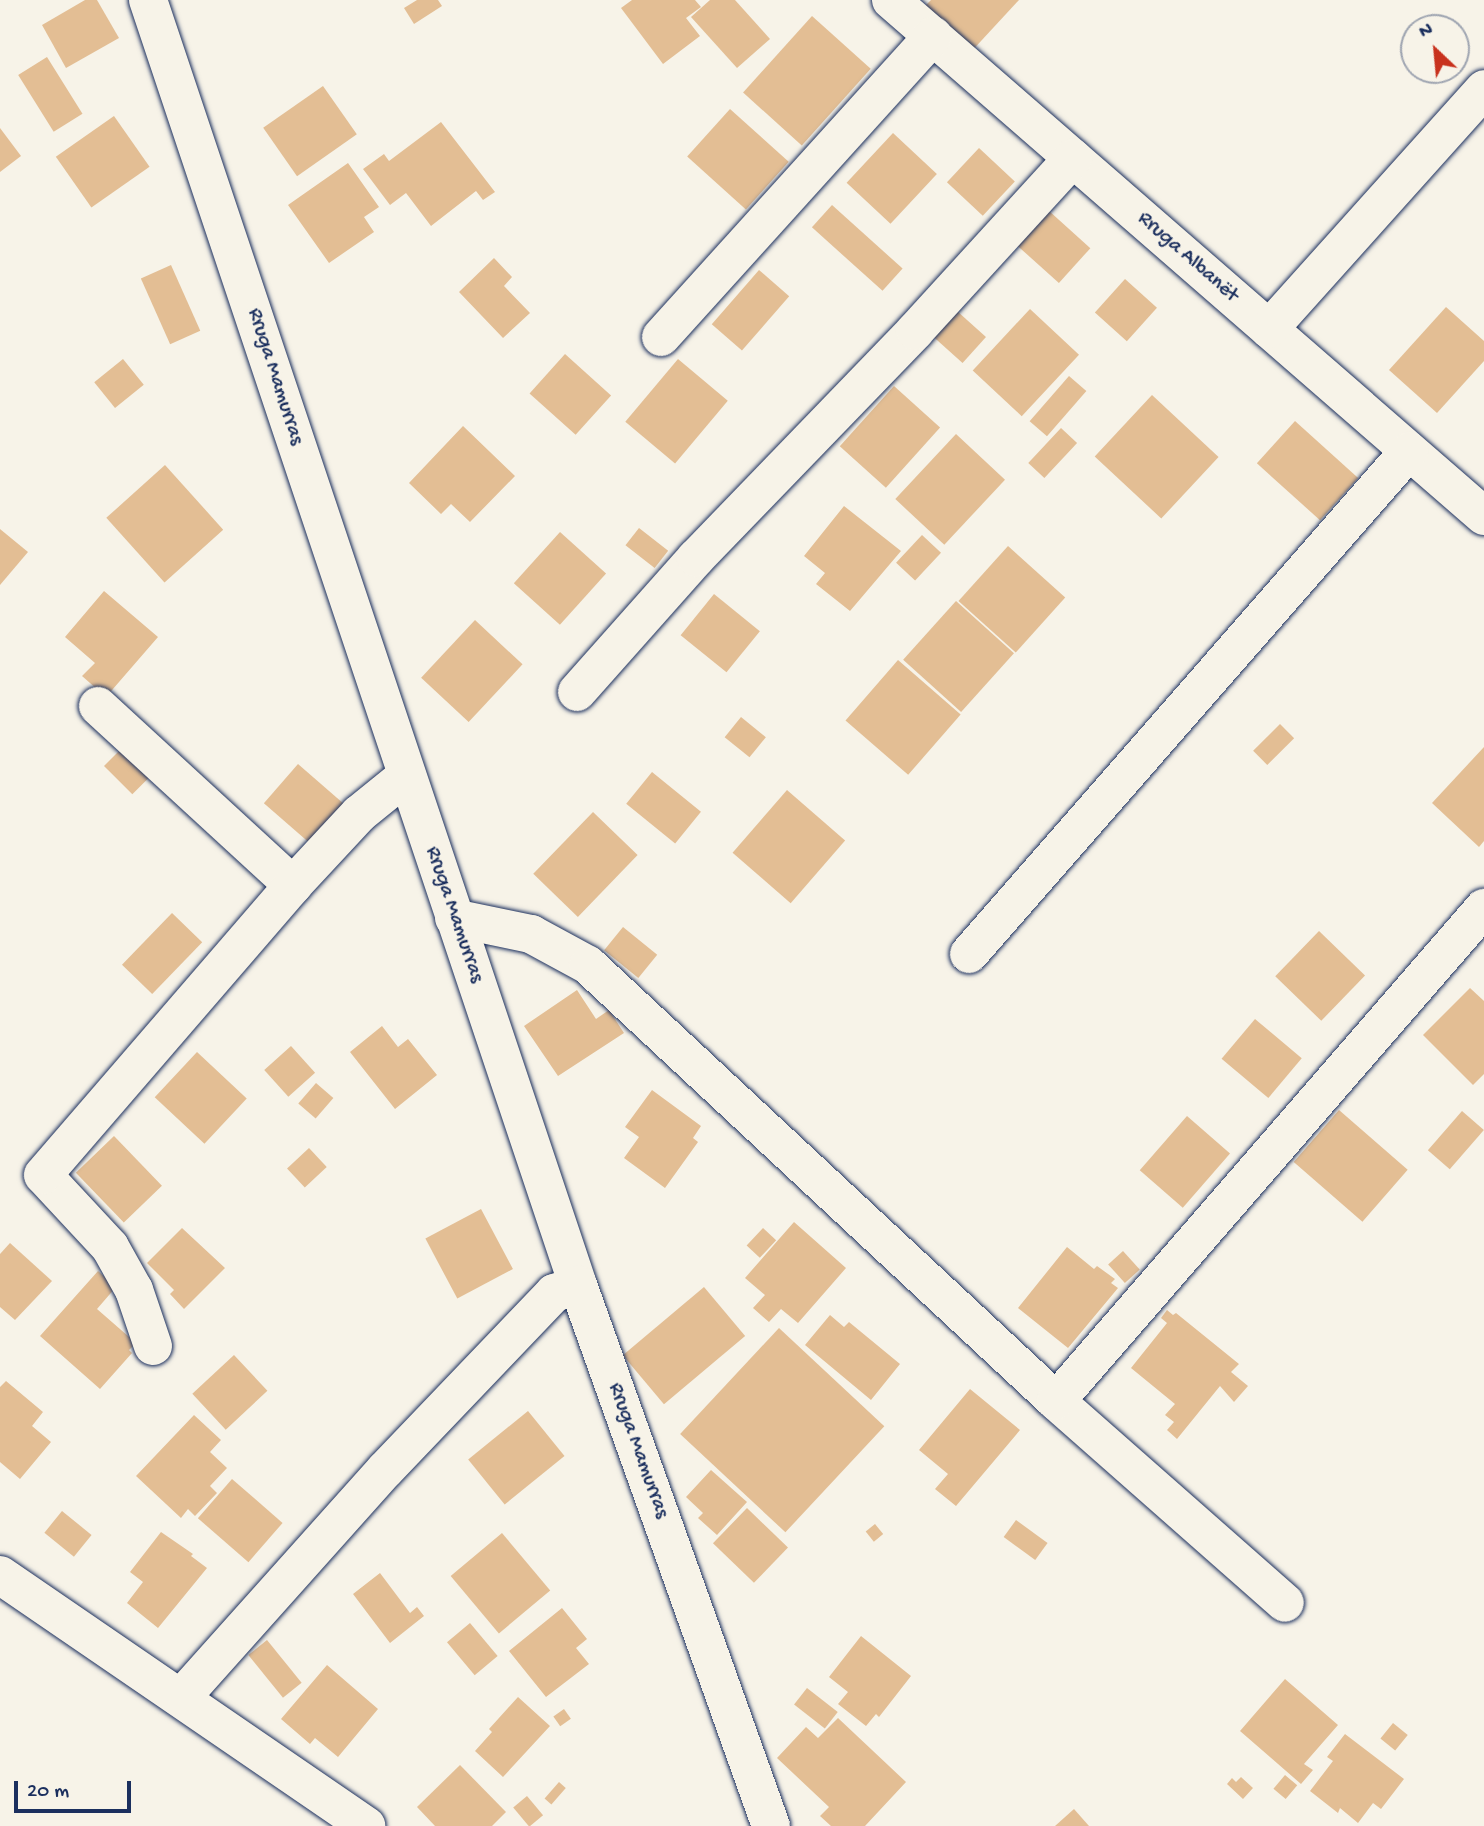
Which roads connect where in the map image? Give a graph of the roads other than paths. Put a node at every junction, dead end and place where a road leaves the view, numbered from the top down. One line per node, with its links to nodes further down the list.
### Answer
1 (148, 0): 12 (street, Rruga Mamurras)
2 (891, 0): 3 (street, Rruga Albanët)
3 (933, 36): 5 (street, Rruga Albanët); 7 (street)
4 (1484, 89): 6 (street)
5 (1073, 158): 6 (street, Rruga Albanët); 10 (street)
6 (1269, 329): 8 (street, Rruga Albanët)
7 (662, 337)
8 (1409, 451): 9 (street, Rruga Albanët); 16 (street)
9 (1484, 516)
10 (577, 692)
11 (98, 706): 13 (street)
12 (406, 776): 13 (street); 15 (street, Rruga Mamurras)
13 (293, 886): 18 (street)
14 (1484, 908): 19 (street)
15 (454, 918): 17 (street, Rruga Mamurras); 19 (street)
16 (969, 954)
17 (578, 1285): 22 (street); 24 (street, Rruga Mamurras)
18 (153, 1346)
19 (1056, 1401): 21 (street)
20 (0, 1575): 22 (street)
21 (1285, 1603)
22 (181, 1698): 23 (street)
23 (366, 1826)
24 (771, 1826)

